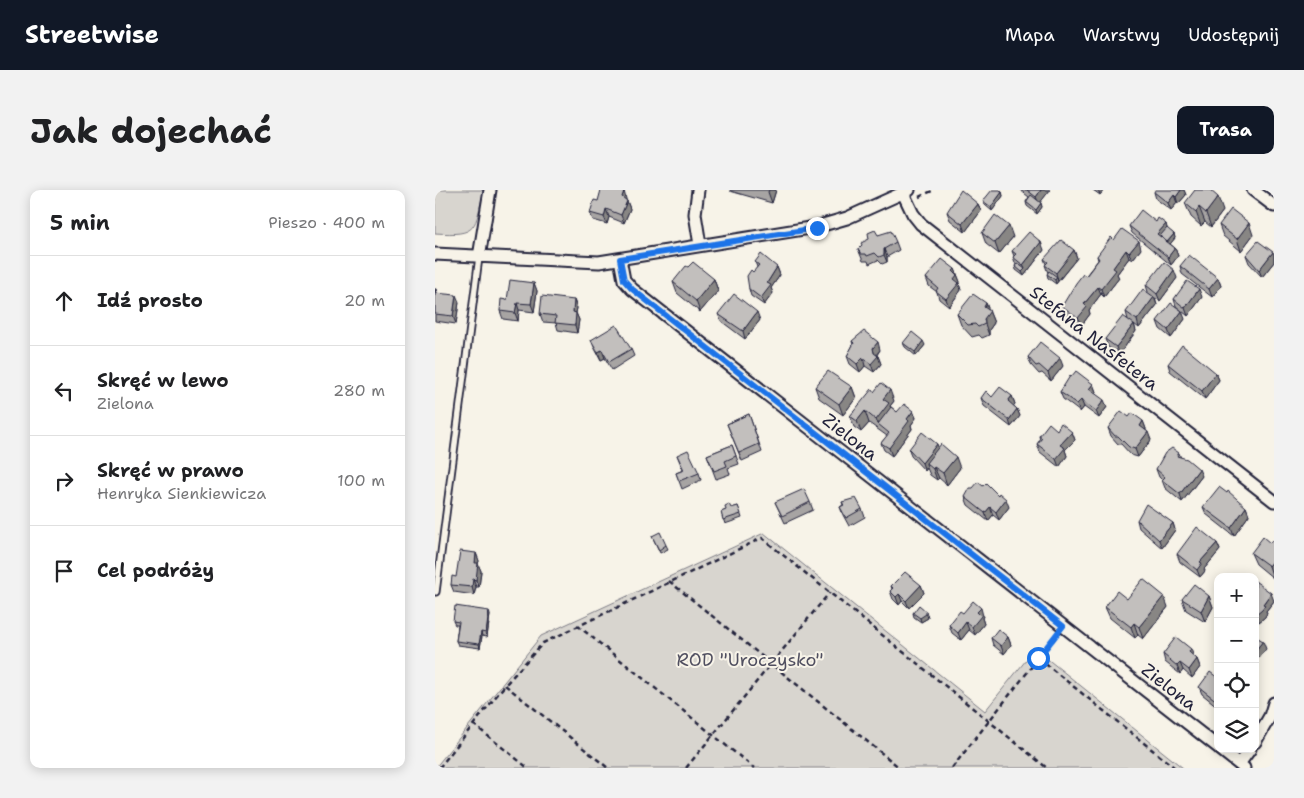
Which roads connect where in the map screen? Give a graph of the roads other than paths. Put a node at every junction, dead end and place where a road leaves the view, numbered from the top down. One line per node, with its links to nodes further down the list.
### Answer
1 (490, 190): 8 (street)
2 (698, 190): 6 (street)
3 (1253, 190): 5 (street)
4 (906, 192): 6 (street); 10 (street, Stefana Nasfetera)
5 (1274, 206)
6 (700, 245): 9 (street)
7 (435, 254): 8 (street)
8 (479, 257): 9 (street); 11 (lane)
9 (620, 259): 14 (street, Zielona)
10 (1274, 501)
11 (436, 592)
12 (1274, 702): 13 (street)
13 (1259, 735)
14 (1214, 744)
15 (1225, 753): 17 (street, Zielona)
16 (1248, 753): 17 (street)
17 (1242, 766)

